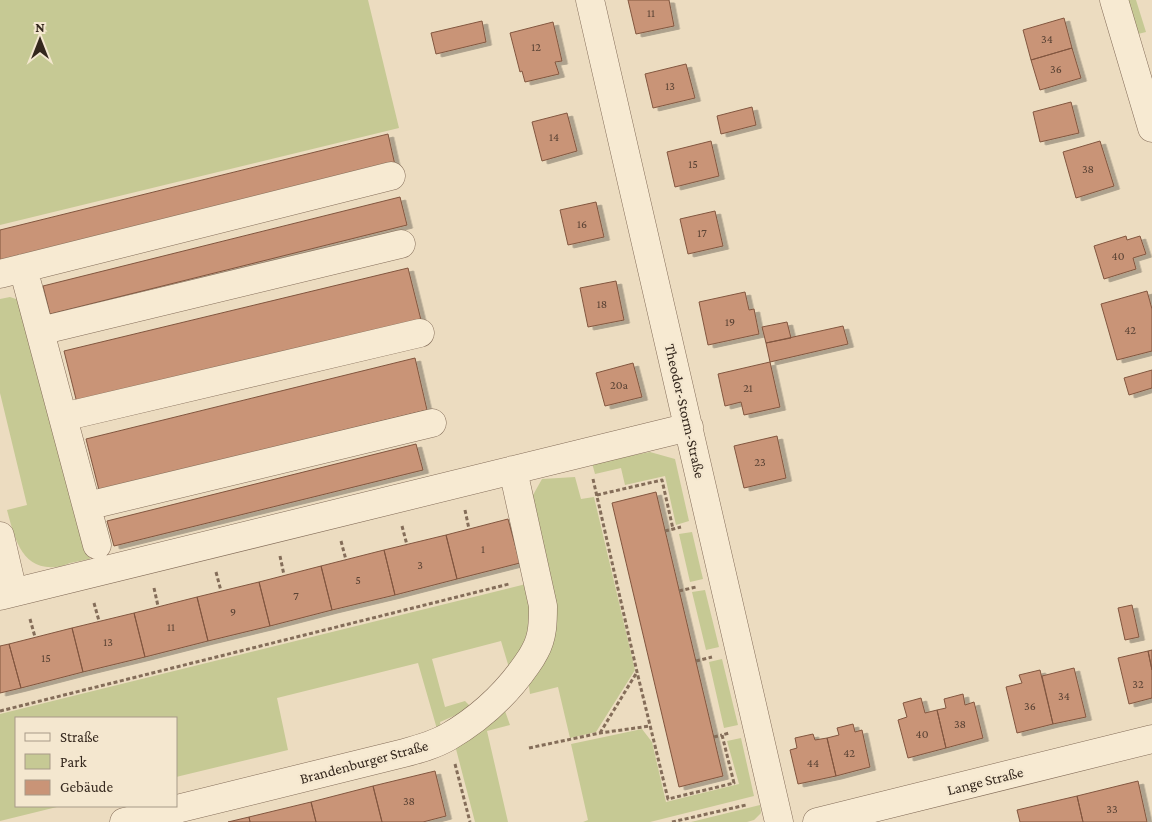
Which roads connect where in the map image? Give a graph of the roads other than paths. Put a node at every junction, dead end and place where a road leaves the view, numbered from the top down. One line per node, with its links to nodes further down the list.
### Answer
1 (590, 0): 11 (street, Theodor-Storm-Straße)
2 (1114, 0): 3 (street)
3 (1152, 128)
4 (391, 176): 6 (street)
5 (401, 244): 7 (street)
6 (12, 271): 7 (street)
7 (40, 331): 9 (street)
8 (420, 333): 9 (street)
9 (63, 417): 13 (street)
10 (432, 423): 13 (street)
11 (689, 427): 12 (street); 18 (street, Theodor-Storm-Straße)
12 (513, 470): 16 (street); 19 (street, Brandenburger Straße)
13 (87, 506): 15 (street)
14 (0, 536): 16 (street)
15 (97, 545)
16 (6, 594)
17 (1152, 739): 20 (street, Lange Straße)
18 (776, 810)
19 (124, 822)
20 (817, 822)

